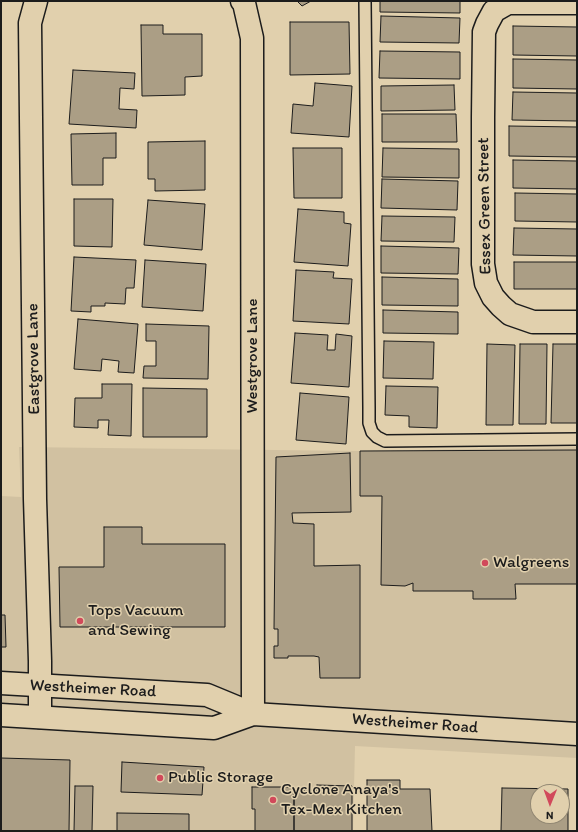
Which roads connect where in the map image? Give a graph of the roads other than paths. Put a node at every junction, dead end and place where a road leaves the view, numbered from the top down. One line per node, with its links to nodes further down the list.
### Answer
1 (36, 1): 8 (street, Eastgrove Lane)
2 (242, 1): 9 (street, Westgrove Lane)
3 (365, 1): 6 (lane)
4 (577, 3): 5 (street, Essex Green Street)
5 (577, 322)
6 (577, 439)
7 (1, 683): 8 (street, Westheimer Road)
8 (40, 686): 9 (street, Westheimer Road); 11 (street, Eastgrove Lane)
9 (253, 714): 11 (street, Westheimer Road); 12 (street, Westheimer Road)
10 (1, 715): 11 (street, Westheimer Road)
11 (40, 717)
12 (577, 734)

